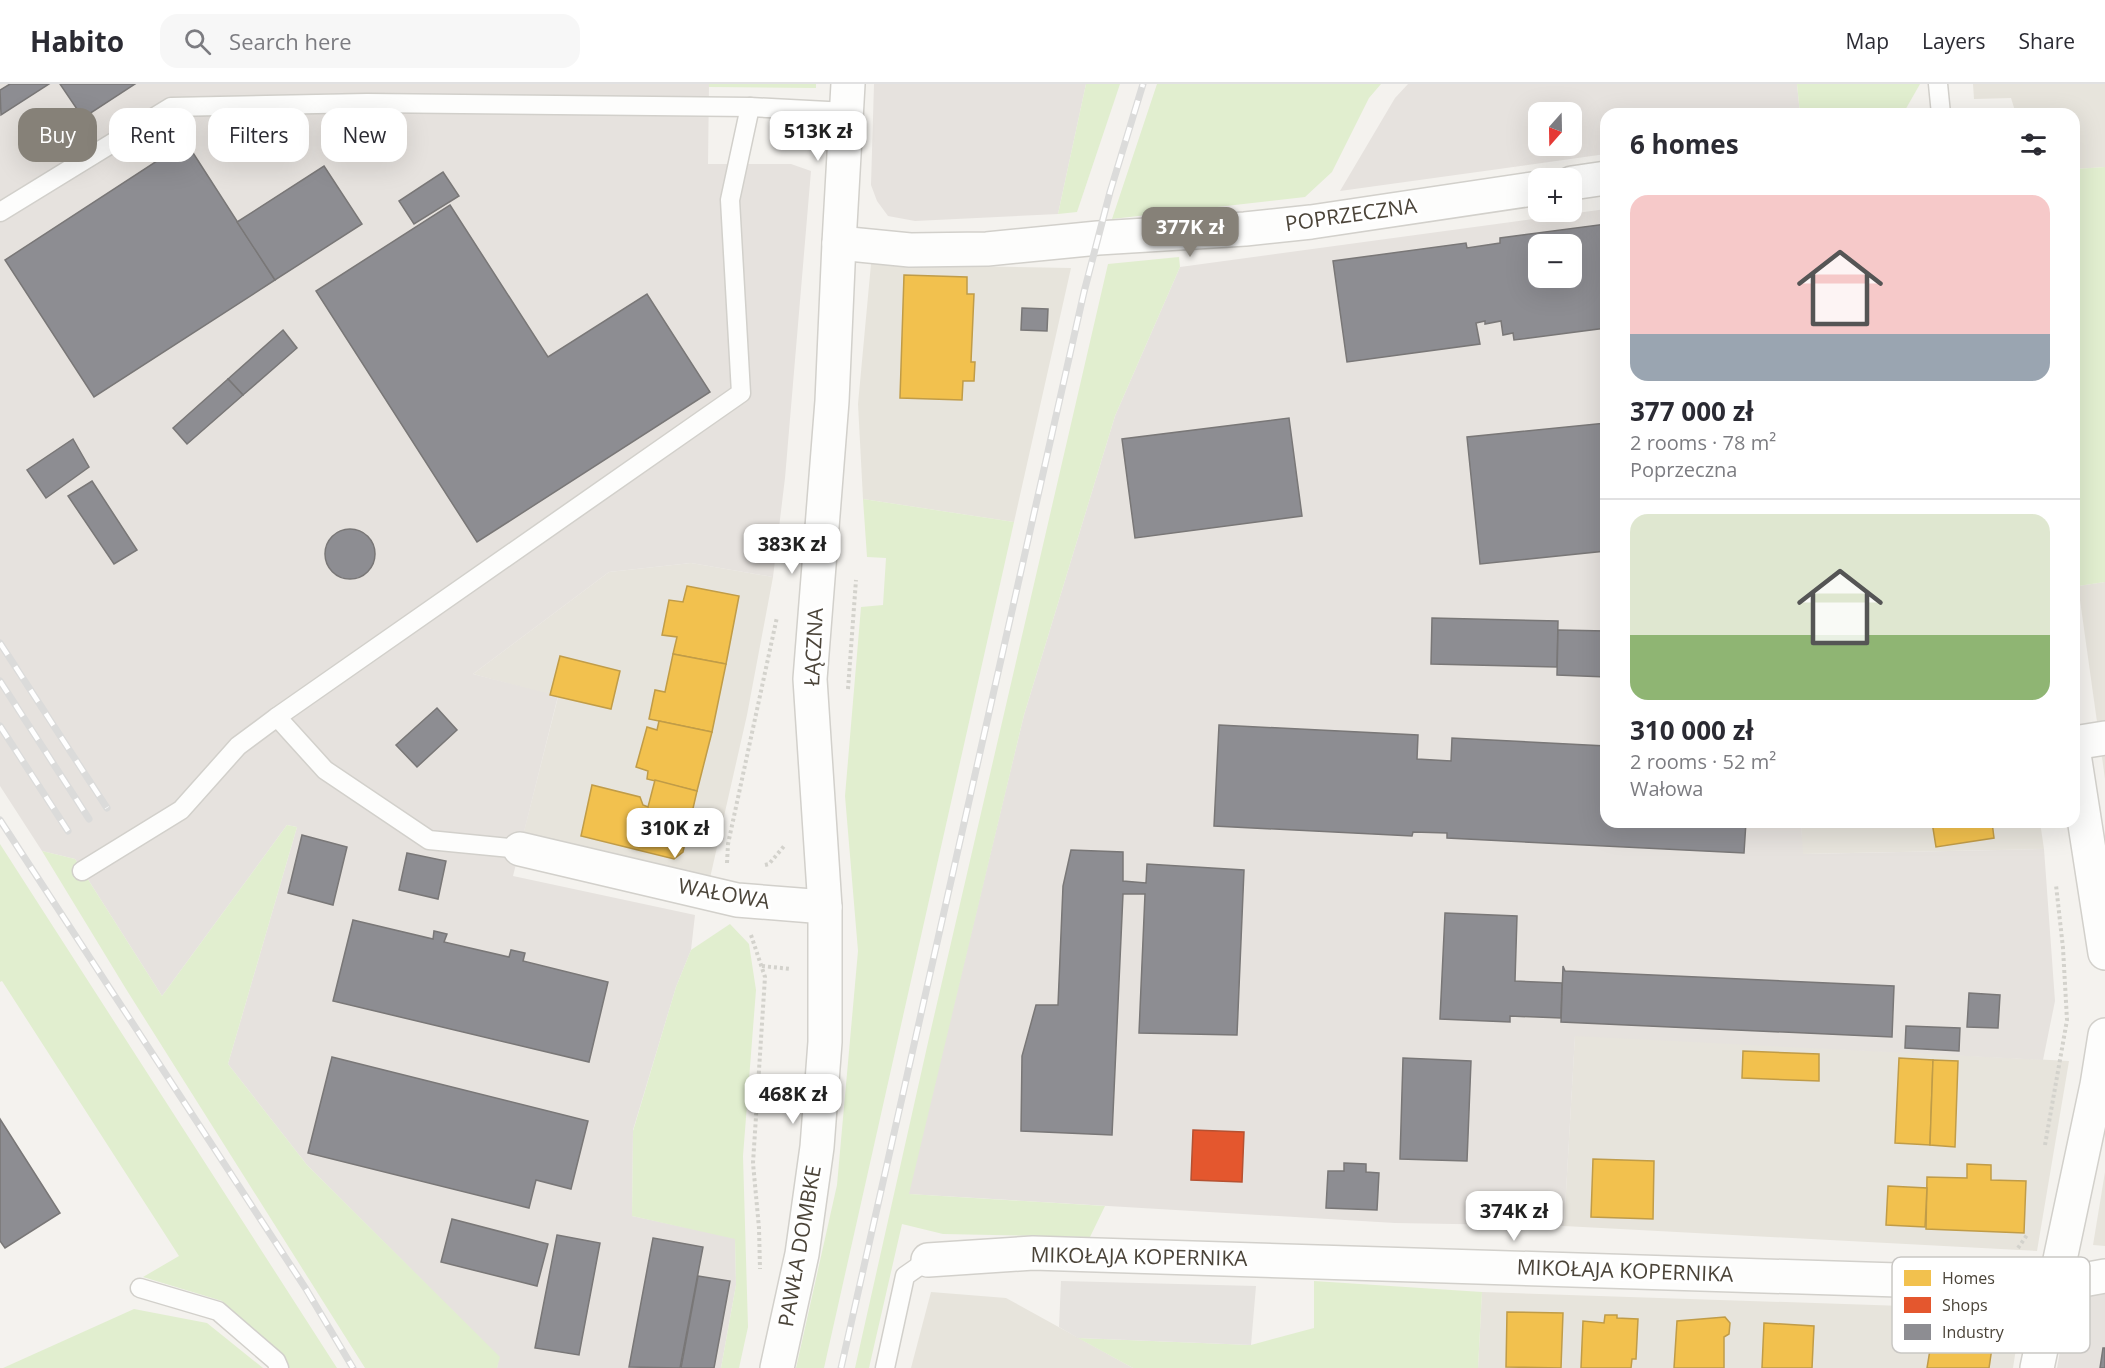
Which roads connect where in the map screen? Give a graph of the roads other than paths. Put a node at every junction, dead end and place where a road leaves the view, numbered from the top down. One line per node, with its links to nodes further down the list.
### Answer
1 (1938, 84): 4 (lane)
2 (848, 98): 3 (lane); 9 (street, ŁĄCZNA)
3 (750, 107): 8 (lane); 10 (lane)
4 (1940, 108)
5 (1600, 179): 6 (street)
6 (1582, 182)
7 (1528, 190): 9 (street, POPRZECZNA)
8 (0, 212)
9 (838, 243): 16 (street, ŁĄCZNA)
10 (277, 717): 14 (lane); 15 (lane)
11 (2105, 738): 12 (street)
12 (2080, 742)
13 (2080, 793): 17 (street)
14 (520, 849): 16 (street, WAŁOWA)
15 (82, 871)
16 (825, 907): 27 (street, PAWŁA DOMBKE)
17 (2105, 953)
18 (2105, 1035): 19 (street)
19 (2061, 1257)
20 (928, 1260): 22 (street, MIKOŁAJA KOPERNIKA); 28 (lane)
21 (2105, 1276): 23 (street, MIKOŁAJA KOPERNIKA)
22 (1892, 1279)
23 (2090, 1279)
24 (140, 1288): 26 (lane)
25 (2040, 1353): 29 (street)
26 (279, 1368)
27 (777, 1368)
28 (885, 1368)
29 (2037, 1368)

